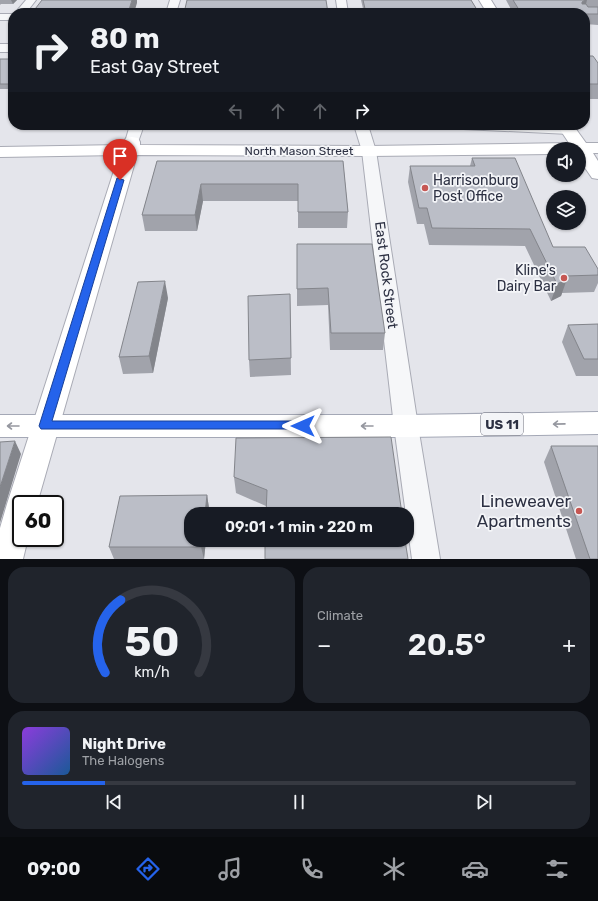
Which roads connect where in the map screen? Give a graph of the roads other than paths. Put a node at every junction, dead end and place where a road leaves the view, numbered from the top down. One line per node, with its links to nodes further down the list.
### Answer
1 (30, 0): 2 (street)
2 (24, 8)
3 (505, 130): 6 (street, North Mason Street)
4 (133, 139): 5 (main road, North Mason Street); 7 (main road, North Mason Street); 9 (main road, North Mason Street); 13 (main road)
5 (365, 139): 6 (main road, North Mason Street); 14 (street, East Rock Street)
6 (578, 139): 8 (main road, North Mason Street); 10 (main road)
7 (0, 141)
8 (598, 141)
9 (0, 152)
10 (598, 174)
11 (598, 423): 14 (main road, US 11, one-way to 14)
12 (0, 426): 13 (main road, US 11, one-way to 12)
13 (45, 426): 14 (main road, US 11, one-way to 13); 15 (main road)
14 (406, 426): 18 (street, East Rock Street)
15 (25, 495)
16 (12, 541): 17 (main road)
17 (7, 559)
18 (426, 559)

